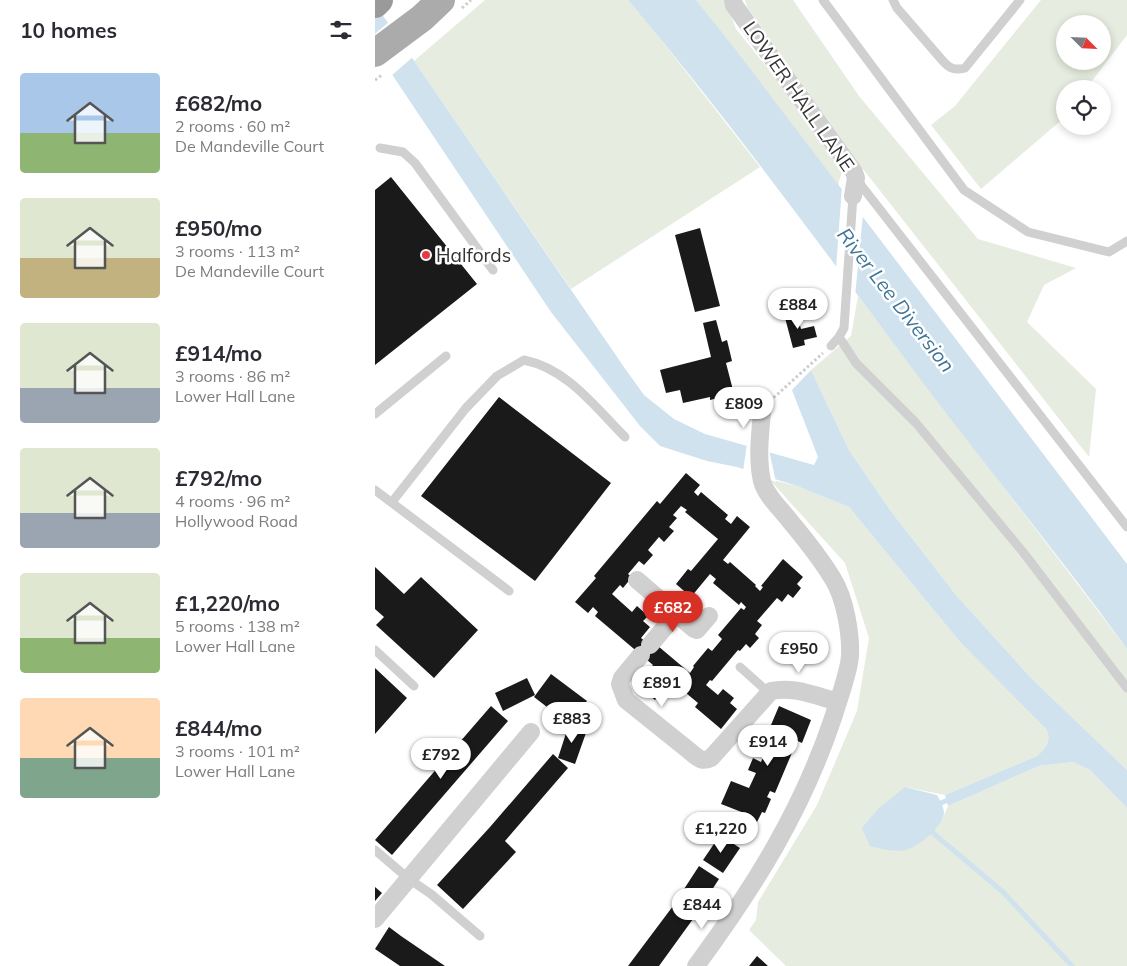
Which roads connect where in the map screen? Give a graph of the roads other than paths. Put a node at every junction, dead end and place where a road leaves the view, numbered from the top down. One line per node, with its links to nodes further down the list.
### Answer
1 (379, 0): 7 (highway)
2 (441, 0): 8 (main road)
3 (733, 0): 10 (street, LOWER HALL LANE)
4 (823, 0): 12 (lane)
5 (893, 0): 6 (lane)
6 (1019, 0)
7 (375, 4)
8 (375, 53)
9 (380, 148): 13 (lane)
10 (856, 178): 11 (street, LOWER HALL LANE); 22 (lane)
11 (853, 196): 14 (lane, LOWER HALL LANE)
12 (1127, 241)
13 (493, 270)
14 (839, 337): 15 (lane, LOWER HALL LANE); 30 (lane)
15 (831, 346)
16 (447, 356): 18 (lane)
17 (763, 413): 32 (street)
18 (375, 414)
19 (625, 437): 21 (lane)
20 (375, 490): 21 (lane)
21 (392, 502): 24 (lane)
22 (1127, 527)
23 (637, 580): 25 (street)
24 (509, 591)
25 (676, 614): 26 (street); 31 (street)
26 (709, 616)
27 (375, 650): 29 (lane)
28 (740, 667): 31 (lane)
29 (413, 686)
30 (1127, 688)
31 (769, 693): 32 (street)
32 (838, 702): 38 (street)
33 (531, 732): 35 (street)
34 (375, 850): 35 (lane)
35 (409, 879): 36 (street); 37 (lane)
36 (375, 919)
37 (480, 936)
38 (696, 966)

